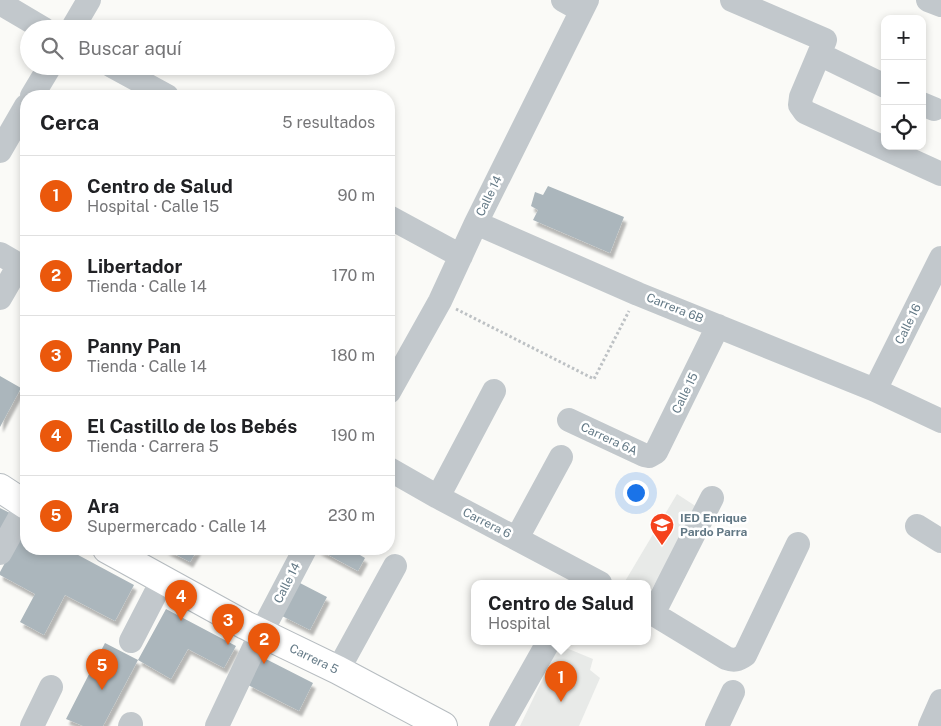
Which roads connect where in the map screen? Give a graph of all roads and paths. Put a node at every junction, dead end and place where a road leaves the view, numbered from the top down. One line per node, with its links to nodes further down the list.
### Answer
1 (89, 0): 8 (street)
2 (732, 0): 9 (street)
3 (928, 0): 6 (street)
4 (577, 3): 19 (street, Calle 14)
5 (0, 4): 7 (street)
6 (941, 6)
7 (28, 20)
8 (77, 20)
9 (822, 47): 12 (street); 17 (street)
10 (45, 75): 13 (street)
11 (128, 75): 14 (street)
12 (881, 84)
13 (36, 90)
14 (156, 90)
15 (18, 115): 16 (street)
16 (0, 151)
17 (941, 174)
18 (395, 220): 20 (street)
19 (476, 223): 20 (street, Calle 14); 23 (street, Carrera 6B)
20 (461, 256): 25 (street, Calle 14)
21 (941, 258): 28 (street, Calle 16)
22 (15, 263): 24 (street)
23 (638, 294): 25 (path); 26 (street, Carrera 6B)
24 (0, 298)
25 (440, 301): 27 (street, Calle 14)
26 (718, 326): 28 (street, Carrera 6B); 32 (street, Calle 15)
27 (395, 381)
28 (875, 390): 31 (street, Carrera 6B)
29 (494, 391): 36 (street)
30 (570, 420): 32 (street, Carrera 6A)
31 (941, 421)
32 (649, 456)
33 (562, 457): 41 (street)
34 (395, 472): 36 (street, Carrera 6)
35 (0, 488): 38 (main road)
36 (438, 497): 41 (street, Carrera 6)
37 (712, 498): 50 (street)
38 (20, 501)
39 (20, 516): 44 (street)
40 (917, 526): 42 (street)
41 (517, 538): 49 (street, Carrera 6)
42 (941, 541)
43 (798, 544): 51 (street)
44 (0, 553)
45 (118, 555): 48 (main road, Carrera 5)
46 (302, 555): 52 (street, Calle 14)
47 (396, 566): 55 (street)
48 (163, 579): 52 (main road, Carrera 5); 53 (street)
49 (587, 580)
50 (651, 610)
51 (651, 613)
52 (261, 633): 55 (main road, Carrera 5); 60 (street, Calle 14)
53 (131, 642)
54 (547, 645): 62 (street)
55 (338, 670): 61 (main road, Carrera 5)
56 (51, 688): 59 (street)
57 (733, 692): 63 (street)
58 (941, 700): 64 (street)
59 (32, 726)
60 (217, 726)
61 (443, 726)
62 (502, 726)
63 (717, 726)
64 (930, 726)

